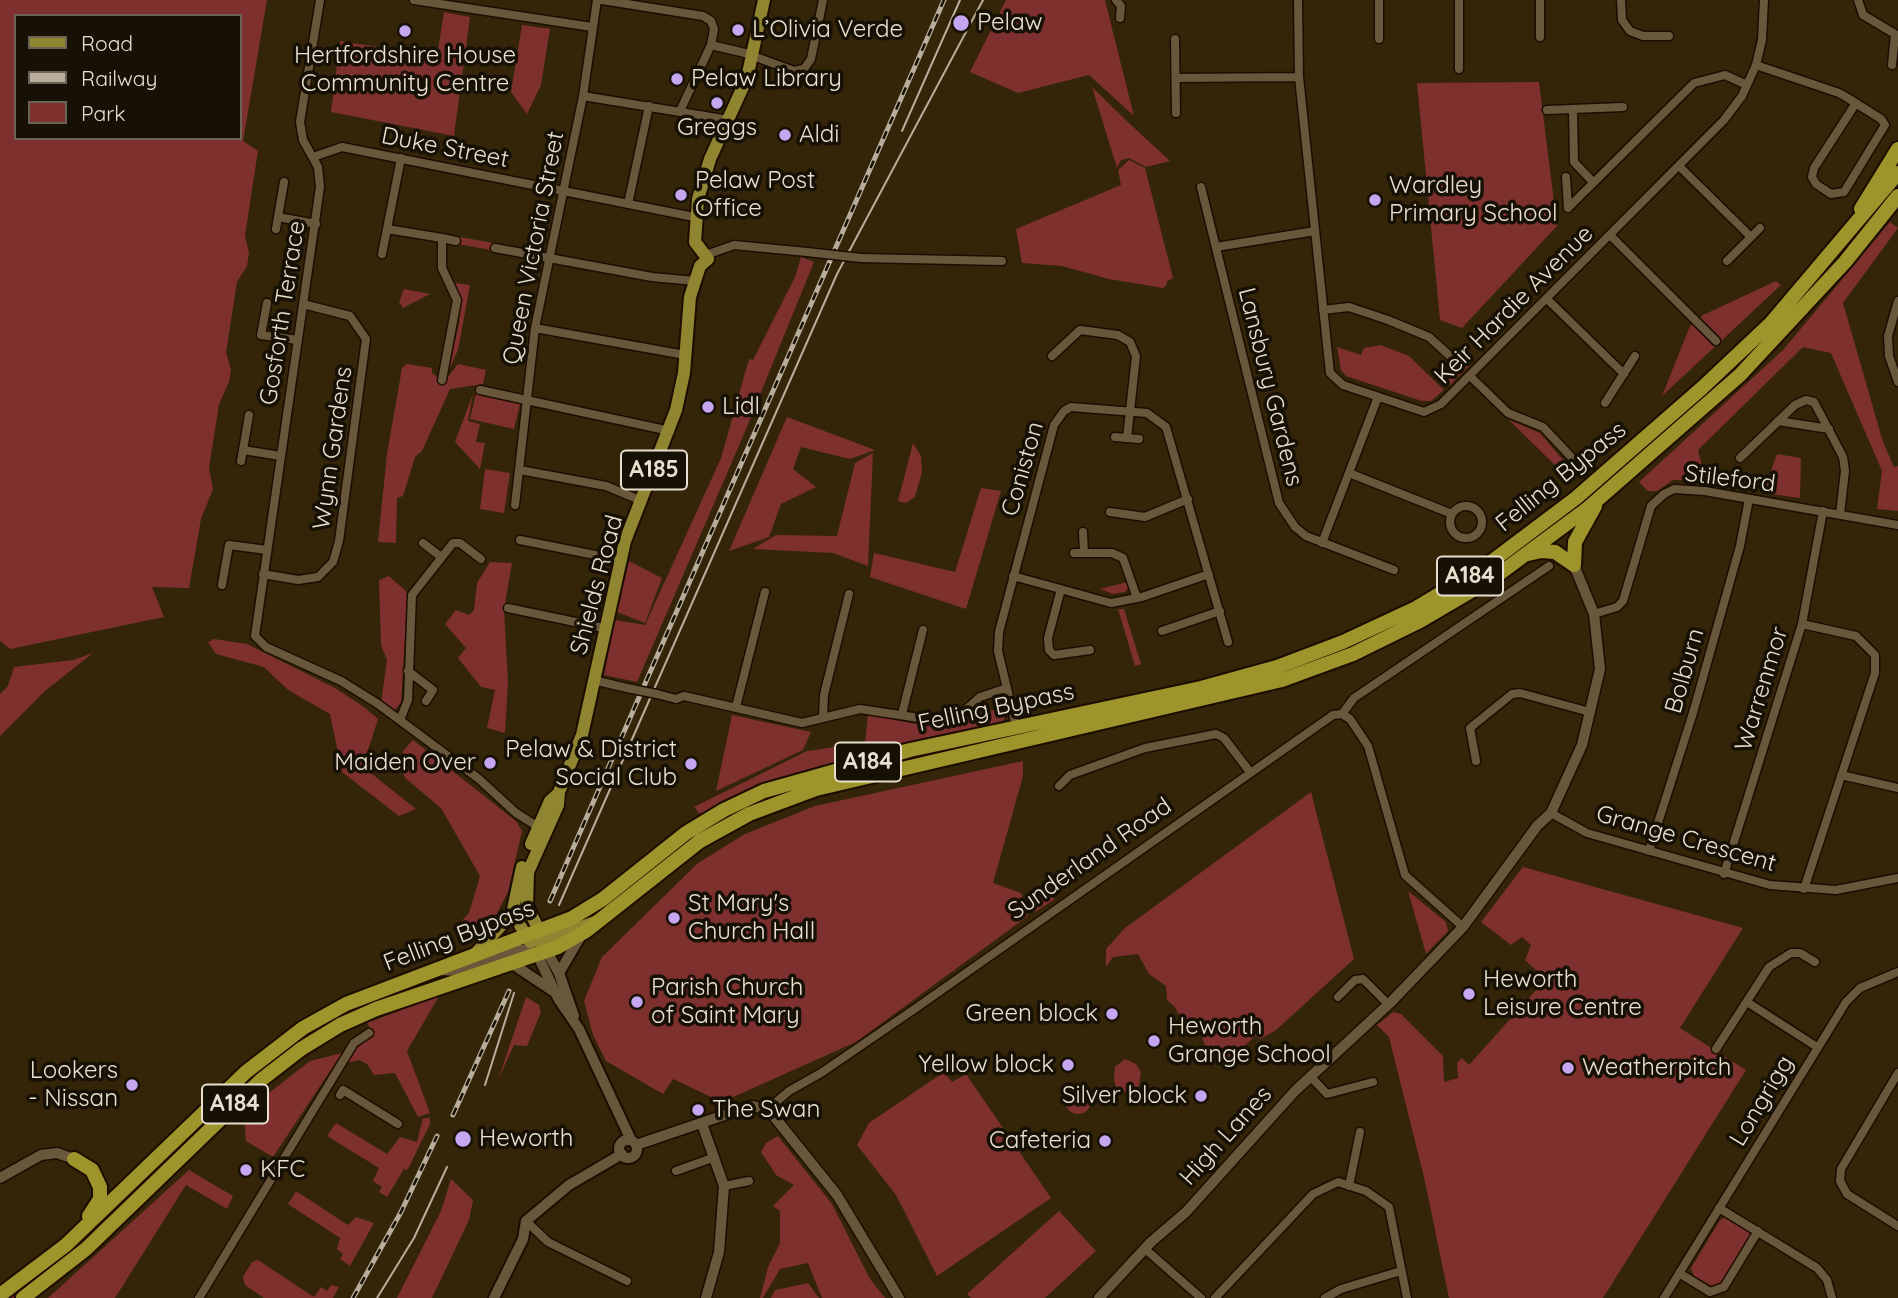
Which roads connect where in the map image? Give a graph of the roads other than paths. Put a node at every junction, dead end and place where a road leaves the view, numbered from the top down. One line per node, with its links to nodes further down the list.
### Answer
1 (320, 0): 39 (street, Gosforth Terrace)
2 (414, 0): 16 (street)
3 (597, 0): 16 (street, Queen Victoria Street)
4 (602, 0): 21 (street)
5 (764, 0): 22 (main road)
6 (822, 0): 22 (street)
7 (1116, 0): 15 (street)
8 (1298, 0): 27 (street, Keir Hardie Avenue)
9 (1379, 0): 20 (street)
10 (1459, 0): 25 (street)
11 (1540, 0): 18 (street)
12 (1621, 0): 17 (street)
13 (1764, 0): 23 (street, Keir Hardie Avenue)
14 (1857, 0): 24 (street)
15 (1120, 18)
16 (592, 27): 29 (street, Queen Victoria Street)
17 (1669, 36)
18 (1540, 37)
19 (1175, 39): 26 (street)
20 (1379, 39)
21 (711, 45): 22 (street); 35 (street)
22 (752, 56): 37 (main road)
23 (1756, 65): 28 (street, Keir Hardie Avenue); 30 (street)
24 (1892, 65)
25 (1459, 69)
26 (1175, 78): 27 (street); 36 (street)
27 (1299, 78): 56 (street, Keir Hardie Avenue)
28 (1747, 85): 41 (street, Keir Hardie Avenue); 45 (street)
29 (583, 96): 31 (street); 47 (street, Queen Victoria Street)
30 (1856, 103): 30 (street)
31 (649, 106): 35 (street); 49 (street)
32 (1623, 107): 34 (street)
33 (1547, 110): 34 (street)
34 (1573, 110): 45 (street)
35 (680, 111): 37 (street)
36 (1176, 113)
37 (729, 120): 51 (main road)
38 (1898, 149): 65 (highway)
39 (313, 157): 40 (street, Duke Street); 52 (street, Gosforth Terrace)
40 (401, 158): 47 (street, Duke Street); 55 (street)
41 (1679, 166): 57 (street, Keir Hardie Avenue); 58 (street)
42 (1898, 173): 65 (highway, Felling Bypass / A184)
43 (1566, 177): 45 (street)
44 (284, 182): 50 (street)
45 (1593, 182)
46 (1201, 187): 61 (street, Lansbury Gardens)
47 (562, 191): 49 (street, Duke Street); 64 (street, Queen Victoria Street)
48 (1898, 196): 107 (highway, Felling Bypass / A184)
49 (628, 204): 51 (street, Duke Street)
50 (278, 217): 52 (street); 54 (street)
51 (694, 217): 66 (main road)
52 (316, 224): 73 (street, Gosforth Terrace)
53 (1760, 228): 58 (street)
54 (275, 229)
55 (387, 229): 59 (street); 63 (street)
56 (1315, 232): 61 (street); 74 (street, Keir Hardie Avenue)
57 (1610, 235): 70 (street, Keir Hardie Avenue); 78 (street)
58 (1751, 237): 68 (street)
59 (442, 239): 60 (street); 85 (street)
60 (456, 241)
61 (1216, 247): 121 (street, Lansbury Gardens)
62 (495, 248): 64 (street)
63 (382, 254)
64 (547, 257): 69 (street); 75 (street, Queen Victoria Street)
65 (1830, 257): 160 (highway, Felling Bypass / A184)
66 (703, 258): 67 (street, bridge); 69 (main road, Shields Road / A185)
67 (1002, 261)
68 (1727, 261)
69 (695, 281): 80 (main road, Shields Road / A185)
70 (1547, 299): 84 (street); 86 (street, Keir Hardie Avenue)
71 (1898, 302): 87 (street)
72 (267, 303): 76 (street)
73 (303, 304): 77 (street, Gosforth Terrace); 133 (street, Wynn Gardens)
74 (1323, 310): 82 (street); 89 (street, Keir Hardie Avenue)
75 (535, 328): 80 (street); 90 (street, Queen Victoria Street)
76 (261, 335): 77 (street); 79 (street)
77 (298, 340): 101 (street, Gosforth Terrace)
78 (1716, 341)
79 (259, 345)
80 (685, 355): 96 (main road, Shields Road / A185)
81 (1052, 356): 92 (street)
82 (1450, 356)
83 (1636, 356): 84 (street)
84 (1624, 374): 91 (street)
85 (441, 375)
86 (1470, 376): 89 (street, Keir Hardie Avenue); 103 (street)
87 (1898, 382)
88 (480, 390): 90 (street)
89 (1378, 397): 106 (street)
90 (526, 399): 96 (street); 105 (street, Queen Victoria Street)
91 (1605, 403)
92 (1131, 411): 98 (street); 108 (street, Coniston); 135 (street, Coniston)
93 (249, 415): 100 (street)
94 (1778, 421): 95 (street); 95 (street); 102 (street)
95 (1829, 429): 115 (street)
96 (670, 431): 110 (main road, Shields Road / A185)
97 (1115, 437): 98 (street)
98 (1126, 438): 99 (street)
99 (1139, 439)
100 (243, 450): 101 (street); 104 (street)
101 (281, 456): 123 (street, Gosforth Terrace)
102 (1740, 458)
103 (1573, 459)
104 (241, 461)
105 (520, 470): 110 (street); 111 (street, Queen Victoria Street)
106 (1349, 473): 114 (street); 121 (street)
107 (1599, 498): 126 (highway, Felling Bypass / A184); 130 (highway)
108 (1188, 499): 113 (street); 134 (street, Coniston)
109 (1749, 499): 112 (street, Stileford); 143 (street, Stileford); 169 (street, Bolburn)
110 (642, 501): 129 (main road, Shields Road / A185)
111 (515, 505)
112 (1823, 511): 115 (street, Stileford); 144 (street, Warrenmor)
113 (1110, 512)
114 (1452, 514): 114 (street)
115 (1840, 514): 116 (street, Stileford)
116 (1898, 525)
117 (1083, 532): 125 (street)
118 (230, 535): 122 (street)
119 (520, 540): 129 (street)
120 (423, 543): 127 (street)
121 (1322, 543): 132 (street, Lansbury Gardens)
122 (229, 545): 123 (street); 136 (street)
123 (267, 550): 133 (street, Gosforth Terrace)
124 (1074, 553): 125 (street)
125 (1084, 553): 140 (street)
126 (1523, 556): 130 (highway); 161 (highway, Felling Bypass / A184)
127 (441, 557): 128 (street); 150 (street)
128 (481, 559)
129 (620, 560): 145 (main road, Shields Road / A185)
130 (1574, 565): 143 (street, High Lanes)
131 (1549, 566): 157 (street, Sunderland Road)
132 (1394, 570)
133 (264, 574): 159 (street, Gosforth Terrace)
134 (1209, 574): 140 (street); 142 (street, Coniston)
135 (1013, 576): 137 (street); 152 (street, Coniston)
136 (222, 584)
137 (1061, 589): 140 (street); 149 (street)
138 (765, 592): 154 (street)
139 (849, 594): 158 (street)
140 (1137, 598)
141 (508, 608): 145 (street)
142 (1220, 611): 147 (street); 148 (street, Coniston)
143 (1594, 614): 155 (street, High Lanes)
144 (1802, 624): 164 (street); 170 (street, Warrenmor)
145 (604, 628): 151 (main road, Shields Road / A185)
146 (923, 631): 156 (street)
147 (1162, 631)
148 (1228, 642)
149 (1090, 650)
150 (408, 671): 153 (street); 159 (street)
151 (593, 680): 154 (street, bridge); 168 (main road, Shields Road / A185)
152 (1007, 688): 156 (street); 160 (street, Coniston)
153 (426, 701)
154 (736, 707): 158 (street)
155 (1590, 712): 162 (street); 167 (street, High Lanes)
156 (902, 714): 158 (street)
157 (1342, 714): 163 (street, Sunderland Road); 176 (street)
158 (823, 717)
159 (400, 720): 168 (street)
160 (1016, 726): 161 (street, Coniston); 178 (highway, Felling Bypass / A184)
161 (1020, 742): 171 (highway, Felling Bypass / A184)
162 (1475, 761)
163 (1250, 772): 165 (street); 197 (street, Sunderland Road)
164 (1841, 775): 166 (street); 173 (street)
165 (1059, 786)
166 (1898, 788)
167 (1551, 813): 169 (street, Grange Crescent); 176 (street, High Lanes)
168 (542, 829): 174 (main road, A185); 178 (main road, A185)
169 (1649, 851): 170 (street, Grange Crescent)
170 (1724, 874): 173 (street, Grange Crescent)
171 (655, 875): 175 (highway, Felling Bypass / A184); 177 (highway)
172 (1898, 878): 173 (street, Grange Crescent)
173 (1804, 889)
174 (514, 907): 178 (main road); 179 (main road, A185)
175 (601, 920): 177 (highway, Felling Bypass / A184); 178 (main road)
176 (1463, 926): 188 (street, High Lanes)
177 (584, 933): 178 (highway, Felling Bypass / A184); 184 (main road)
178 (538, 943): 179 (highway, Felling Bypass / A184); 181 (highway, Felling Bypass / A184); 182 (main road); 184 (main road); 185 (main road)
179 (471, 958): 182 (highway, Felling Bypass / A184)
180 (1815, 962): 187 (street)
181 (511, 963): 185 (main road); 219 (highway, Felling Bypass / A184)
182 (439, 970): 213 (highway, Felling Bypass / A184)
183 (1898, 972): 191 (street, Longrigg)
184 (559, 973): 189 (main road)
185 (555, 993): 189 (main road)
186 (1338, 997): 188 (street)
187 (1748, 1002): 191 (street); 192 (street)
188 (1388, 1004): 194 (street, High Lanes)
189 (576, 1023): 201 (main road)
190 (369, 1033): 220 (street)
191 (1818, 1047): 209 (street, Longrigg)
192 (1717, 1049)
193 (1898, 1073): 211 (street)
194 (1310, 1076): 195 (street); 214 (street, High Lanes)
195 (1373, 1082)
196 (340, 1095): 198 (street)
197 (768, 1109): 199 (street); 223 (street)
198 (398, 1124)
199 (702, 1124): 201 (street); 202 (street)
200 (1360, 1132): 208 (street)
201 (628, 1145): 210 (main road)
202 (715, 1157): 204 (street); 207 (street)
203 (74, 1159): 205 (street); 213 (highway)
204 (676, 1171)
205 (0, 1178)
206 (748, 1181): 207 (street)
207 (724, 1186): 222 (street)
208 (1349, 1186): 215 (street); 226 (street)
209 (1719, 1208): 212 (street); 216 (street, Longrigg)
210 (526, 1221): 217 (street); 221 (main road)
211 (1898, 1226)
212 (1758, 1231): 216 (street); 230 (street)
213 (66, 1245): 218 (highway, Felling Bypass / A184)
214 (1144, 1248): 224 (street, High Lanes); 225 (street)
215 (1401, 1271): 227 (street); 228 (street)
216 (1679, 1273): 229 (street, Longrigg)
217 (627, 1282)
218 (0, 1294)
219 (23, 1298)
220 (199, 1298)
221 (494, 1298)
222 (706, 1298)
223 (899, 1298)
224 (1099, 1298)
225 (1201, 1298)
226 (1215, 1298)
227 (1325, 1298)
228 (1407, 1298)
229 (1664, 1298)
230 (1832, 1298)

